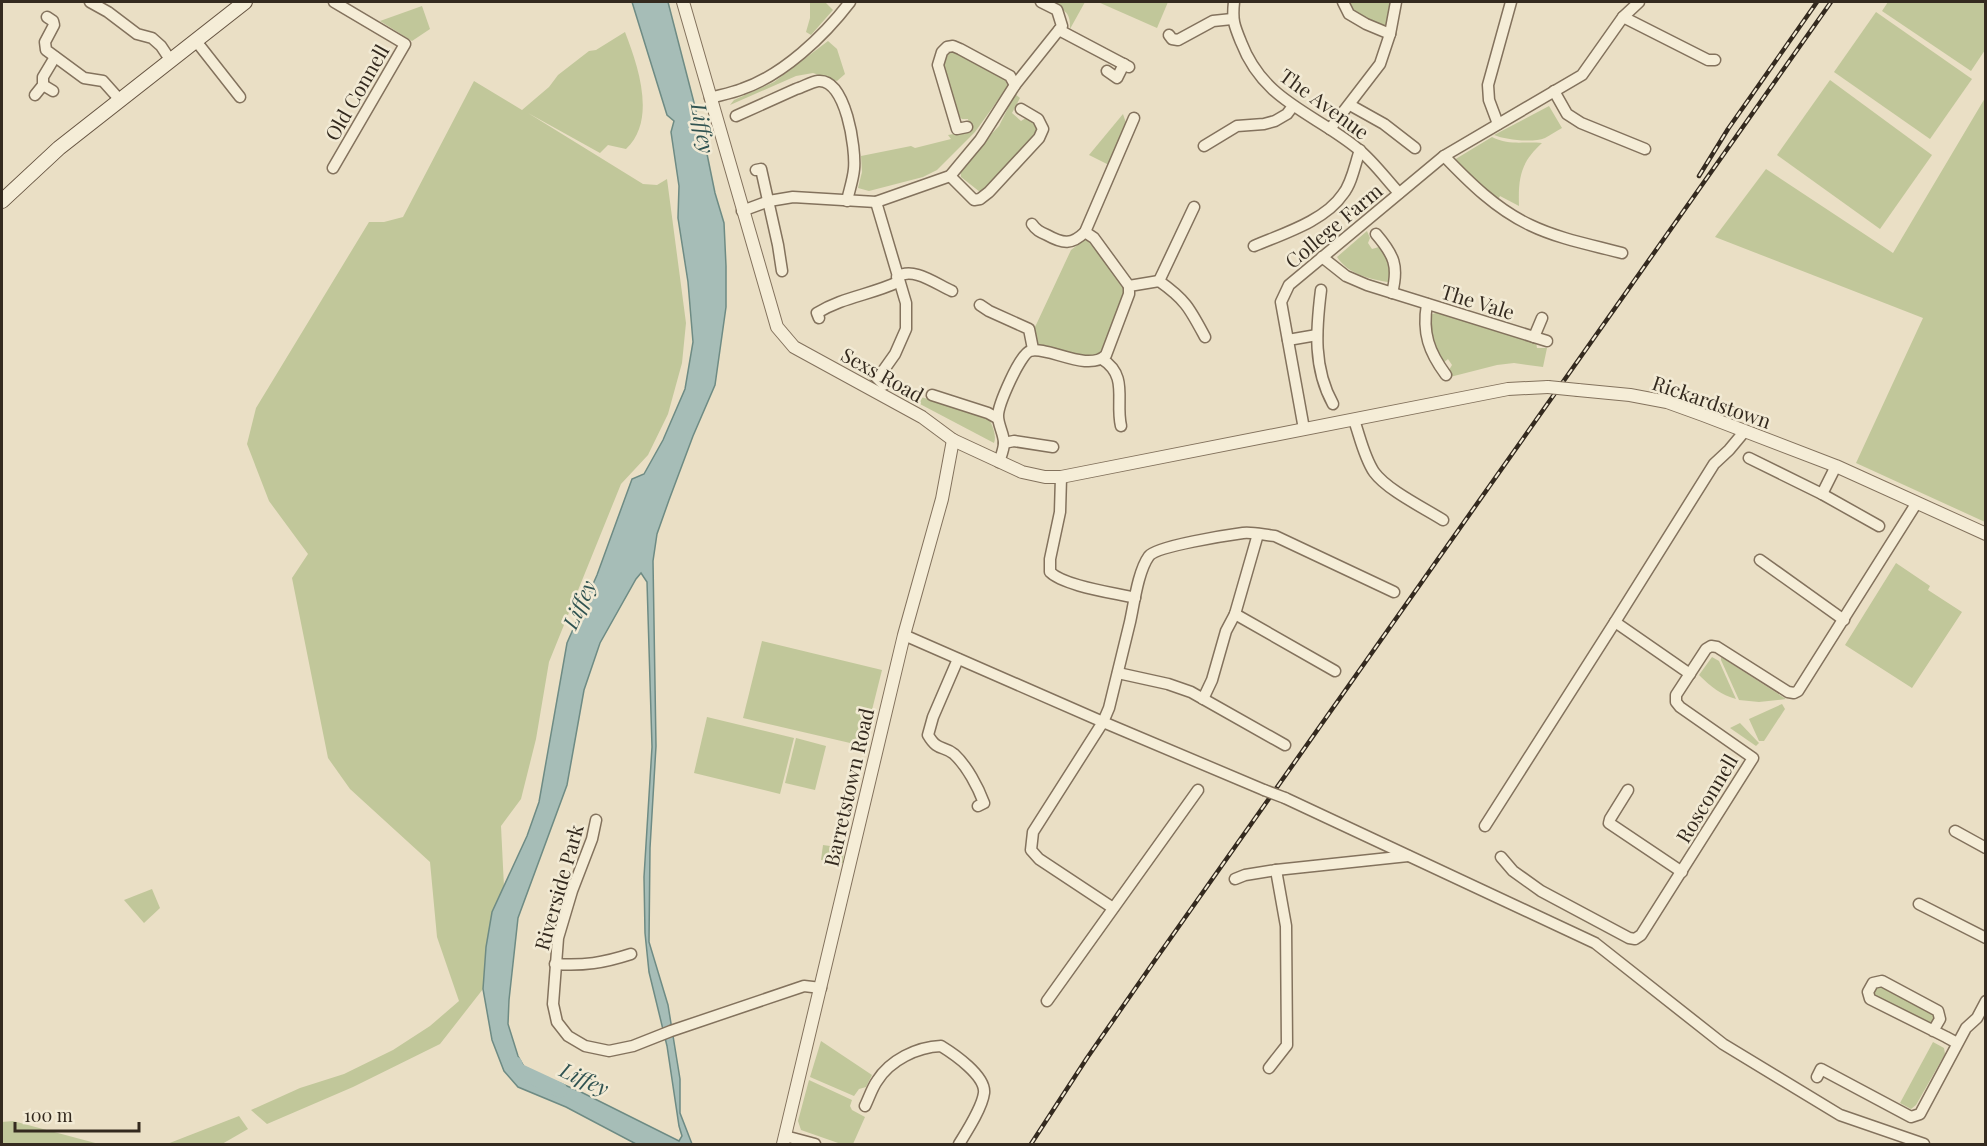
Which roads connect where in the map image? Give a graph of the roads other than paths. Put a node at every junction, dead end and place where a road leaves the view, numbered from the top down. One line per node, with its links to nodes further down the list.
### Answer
1 (90, 2): 22 (street)
2 (245, 2): 19 (main road)
3 (334, 2): 45 (street, Old Connell)
4 (683, 2): 30 (street, Sexs Road)
5 (835, 2): 12 (street)
6 (1041, 2): 16 (street)
7 (1234, 2): 15 (street, The Avenue)
8 (1342, 2): 17 (street)
9 (1396, 2): 17 (street)
10 (1511, 2): 37 (street)
11 (1639, 2): 14 (street, College Farm)
12 (847, 5): 30 (street)
13 (47, 17): 20 (street)
14 (1623, 17): 21 (street); 27 (street, College Farm)
15 (1232, 20): 18 (street); 33 (street, The Avenue)
16 (1059, 30): 23 (street); 25 (street)
17 (1390, 34): 32 (street)
18 (1169, 36)
19 (195, 41): 22 (main road); 29 (street)
20 (55, 57): 24 (street); 31 (street)
21 (1715, 60)
22 (171, 61): 31 (main road)
23 (1107, 71)
24 (43, 85): 26 (street); 28 (street)
25 (1016, 85): 38 (street); 47 (street)
26 (53, 91)
27 (1554, 92): 37 (street, College Farm); 42 (street)
28 (35, 95)
29 (240, 97)
30 (710, 98): 54 (street, Sexs Road)
31 (120, 100): 49 (main road)
32 (1350, 105): 39 (street); 41 (street)
33 (1293, 106): 39 (street, The Avenue); 40 (street)
34 (1021, 109): 47 (street)
35 (736, 116): 51 (street)
36 (1134, 118): 56 (street)
37 (1498, 124): 44 (street, College Farm)
38 (967, 127)
39 (1330, 129): 43 (street, The Avenue)
40 (1204, 146)
41 (1415, 148)
42 (1645, 149)
43 (1359, 150): 48 (street, The Avenue); 58 (street)
44 (1444, 156): 48 (street, College Farm); 59 (street)
45 (333, 168)
46 (756, 170): 50 (street)
47 (950, 176): 52 (street)
48 (1399, 193): 60 (street, College Farm)
49 (2, 201)
50 (769, 201): 51 (street); 54 (street); 61 (street)
51 (847, 201): 52 (street)
52 (876, 202): 62 (street)
53 (1194, 207): 63 (street)
54 (742, 211): 88 (street, Sexs Road)
55 (1032, 224): 56 (street)
56 (1085, 232): 64 (street)
57 (1376, 234): 67 (street)
58 (1254, 246)
59 (1622, 253)
60 (1322, 257): 67 (street, The Vale); 75 (street, College Farm)
61 (779, 265)
62 (898, 280): 66 (street); 70 (street); 80 (street)
63 (1159, 281): 64 (street); 73 (street)
64 (1129, 286): 78 (street)
65 (1321, 290): 72 (street)
66 (952, 291)
67 (1392, 293): 68 (street, The Vale)
68 (1427, 304): 74 (street, The Vale); 79 (street)
69 (980, 305): 77 (street)
70 (819, 318)
71 (1542, 318): 74 (street, The Vale)
72 (1317, 335): 75 (street); 82 (street)
73 (1205, 337)
74 (1534, 337): 76 (street)
75 (1288, 340): 86 (street, College Farm)
76 (1548, 341)
77 (1033, 349): 78 (street); 83 (street)
78 (1102, 359): 85 (street)
79 (1446, 375)
80 (878, 379)
81 (932, 395): 83 (street)
82 (1333, 404)
83 (997, 418): 89 (street)
84 (1354, 420): 86 (street, Rickardstown); 87 (street, Rickardstown, bridge); 97 (street)
85 (1121, 426)
86 (1304, 429): 94 (street, Sexs Road)
87 (1744, 432): 93 (street, Rickardstown); 106 (street)
88 (953, 440): 92 (street, Sexs Road); 107 (street, Barretstown Road)
89 (1004, 443): 90 (street); 92 (street)
90 (1053, 447)
91 (1749, 458): 95 (street)
92 (999, 462): 94 (street, Sexs Road)
93 (1836, 466): 95 (street); 96 (street, Rickardstown)
94 (1061, 477): 103 (street)
95 (1822, 494): 98 (street)
96 (1916, 504): 100 (street, Rickardstown); 105 (street, Rosconnell)
97 (1443, 520)
98 (1879, 525)
99 (1258, 534): 102 (street); 103 (street); 104 (street)
100 (1986, 534)
101 (1760, 560): 105 (street)
102 (1394, 592)
103 (1135, 598): 110 (street)
104 (1235, 614): 109 (street); 112 (street)
105 (1844, 620): 111 (street, Rosconnell)
106 (1616, 621): 111 (street); 119 (street)
107 (904, 635): 108 (street); 132 (street, Barretstown Road)
108 (958, 659): 113 (street); 117 (street)
109 (1335, 671)
110 (1118, 673): 112 (street); 113 (street)
111 (1690, 674): 125 (street, Rosconnell)
112 (1203, 699): 114 (street)
113 (1102, 722): 122 (street, bridge); 128 (street)
114 (1286, 745)
115 (1198, 790): 128 (street)
116 (1628, 790): 125 (street, Rosconnell)
117 (978, 806)
118 (596, 820): 131 (street, Riverside Park)
119 (1485, 826)
120 (1955, 831): 121 (street)
121 (1986, 848)
122 (1409, 856): 124 (street); 143 (street)
123 (1501, 857): 125 (street, Rosconnell)
124 (1276, 870): 126 (street); 137 (street)
125 (1682, 872)
126 (1235, 879)
127 (1919, 904): 129 (street)
128 (1113, 908): 133 (street)
129 (1986, 938)
130 (631, 954): 131 (street, Riverside Park)
131 (555, 964): 132 (street, Riverside Park)
132 (821, 988): 140 (street, Barretstown Road)
133 (1047, 1001)
134 (1986, 1001): 136 (street)
135 (1933, 1031): 135 (street); 136 (street)
136 (1957, 1043): 138 (street)
137 (1269, 1068)
138 (1817, 1077)
139 (865, 1106): 142 (street)
140 (784, 1140): 141 (street)
141 (815, 1144)
142 (959, 1144)
143 (1924, 1144)

